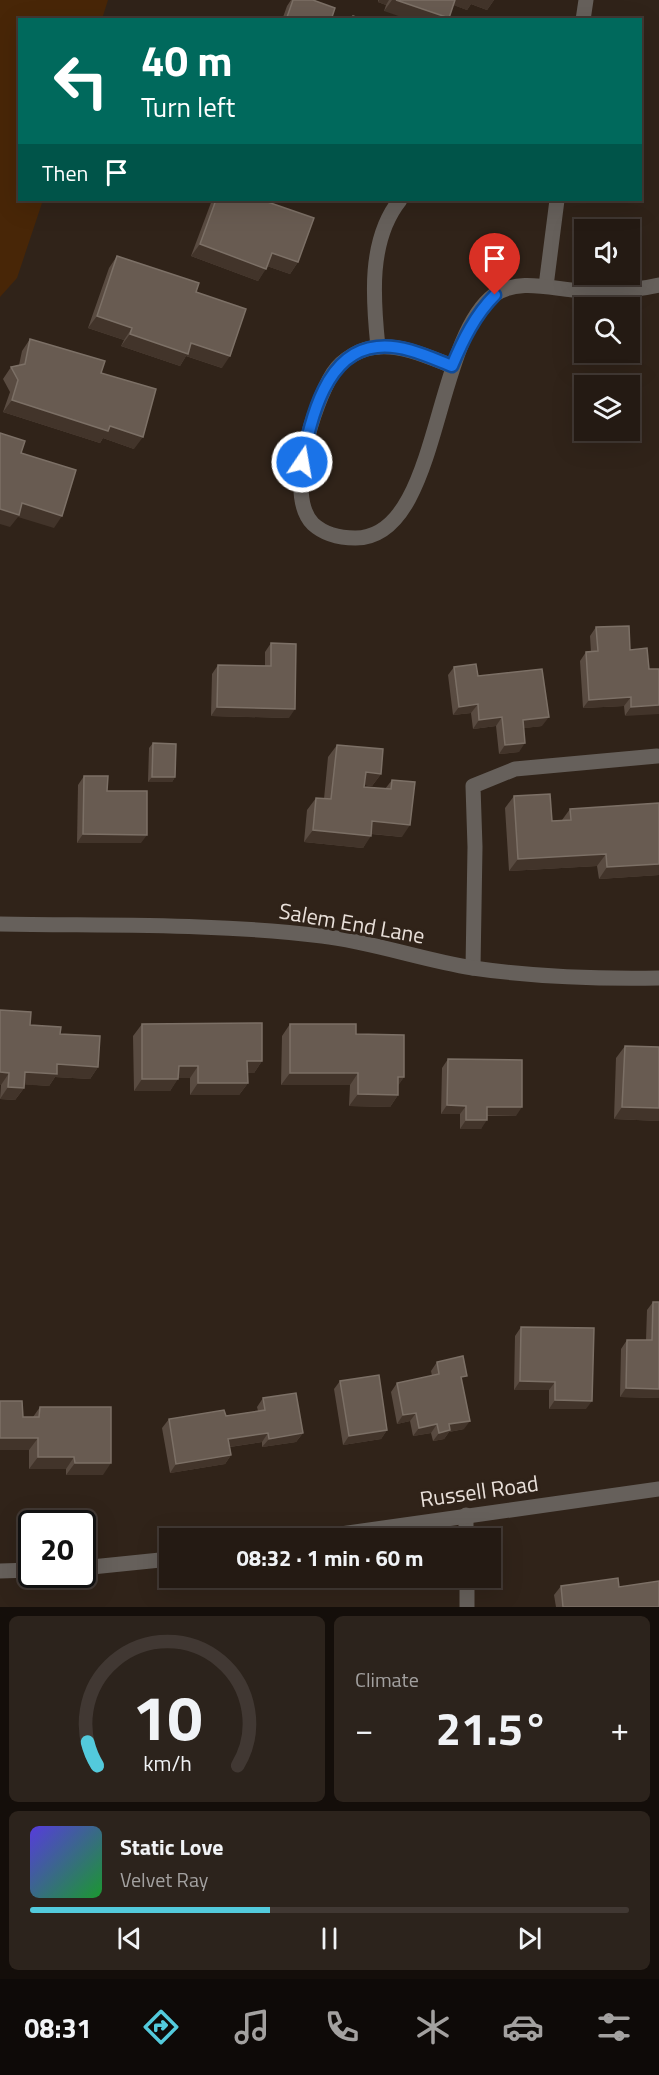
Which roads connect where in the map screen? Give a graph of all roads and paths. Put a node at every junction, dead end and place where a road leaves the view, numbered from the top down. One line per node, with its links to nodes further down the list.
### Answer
1 (586, 0): 2 (street)
2 (583, 18)
3 (399, 201): 7 (street)
4 (557, 201): 6 (street)
5 (659, 285): 6 (street)
6 (546, 286): 8 (street)
7 (378, 346): 8 (street); 8 (street)
8 (452, 366)
9 (657, 756): 11 (street)
10 (0, 924): 11 (street, Salem End Lane)
11 (473, 968): 12 (street, Salem End Lane)
12 (659, 978)
13 (659, 1489): 14 (street, Russell Road)
14 (466, 1515): 15 (street, Russell Road); 16 (street)
15 (379, 1528)
16 (466, 1528)
17 (159, 1560): 18 (street)
18 (96, 1567)
19 (18, 1570): 20 (street)
20 (0, 1571)
21 (466, 1588): 22 (street)
22 (467, 1607)

